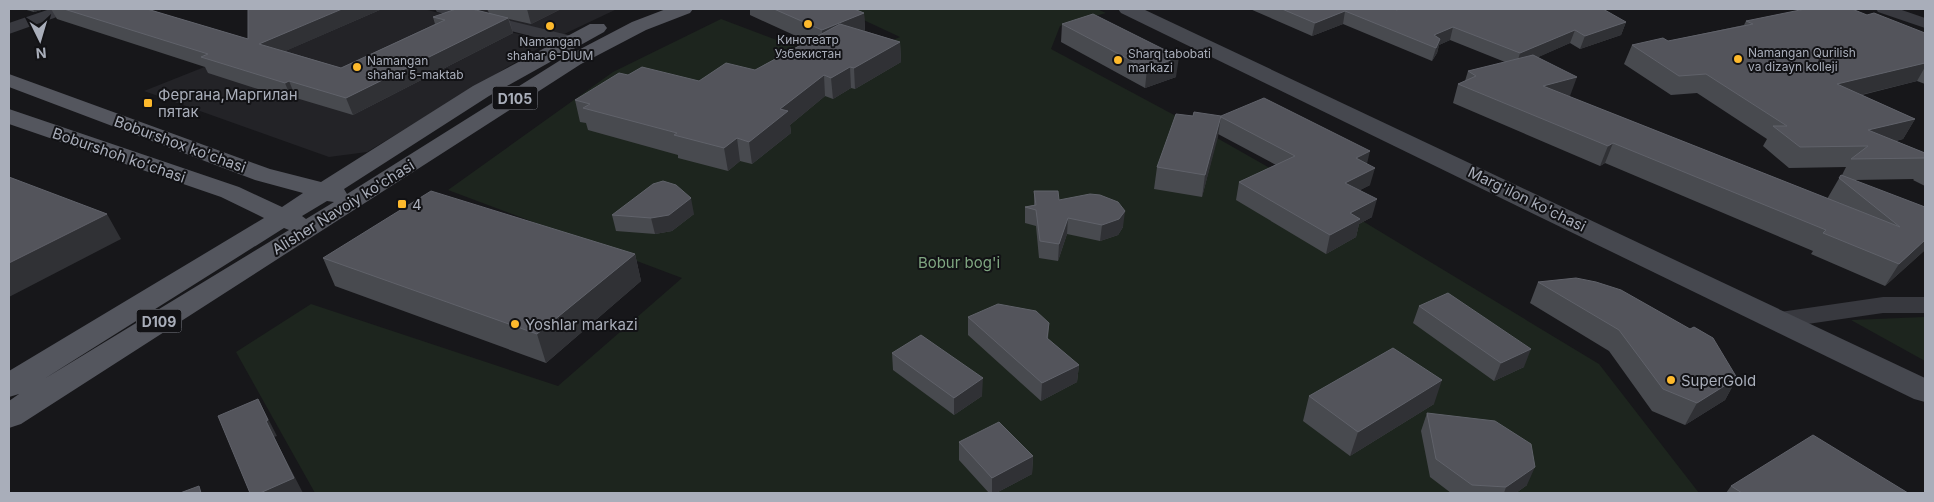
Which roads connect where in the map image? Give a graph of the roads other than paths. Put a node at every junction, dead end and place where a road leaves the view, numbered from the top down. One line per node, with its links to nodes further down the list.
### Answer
1 (65, 9): 8 (street)
2 (443, 9): 9 (street)
3 (683, 9): 6 (main road, Alisher Navoiy ko'chasi / D105)
4 (1128, 9): 22 (main road, Marg'ilon ko'chasi)
5 (1884, 9): 7 (street)
6 (641, 17): 9 (main road, D105); 16 (main road, Alisher Navoiy ko'chasi / D105)
7 (1925, 23)
8 (9, 29)
9 (570, 41): 12 (main road, D105)
10 (9, 80): 13 (main road, Boburshox ko'chasi)
11 (9, 116): 14 (main road, Boburshoh koʻchasi)
12 (368, 163): 13 (main road); 15 (main road, D105)
13 (289, 180): 15 (main road, Boburshox ko'chasi)
14 (230, 192): 17 (main road, Boburshox ko'chasi)
15 (324, 192): 16 (main road, Boburshox ko'chasi); 18 (main road)
16 (354, 202): 19 (main road, Alisher Navoiy ko'chasi / D105)
17 (257, 206): 18 (main road, Boburshox ko'chasi); 20 (main road)
18 (282, 217): 19 (main road, Boburshox ko'chasi); 20 (main road, D109)
19 (309, 228): 25 (main road, Alisher Navoiy ko'chasi / D109)
20 (233, 249): 23 (main road, D109)
21 (1925, 305): 22 (street)
22 (1780, 320): 24 (main road, Marg'ilon ko'chasi)
23 (9, 386)
24 (1925, 391)
25 (9, 416)

